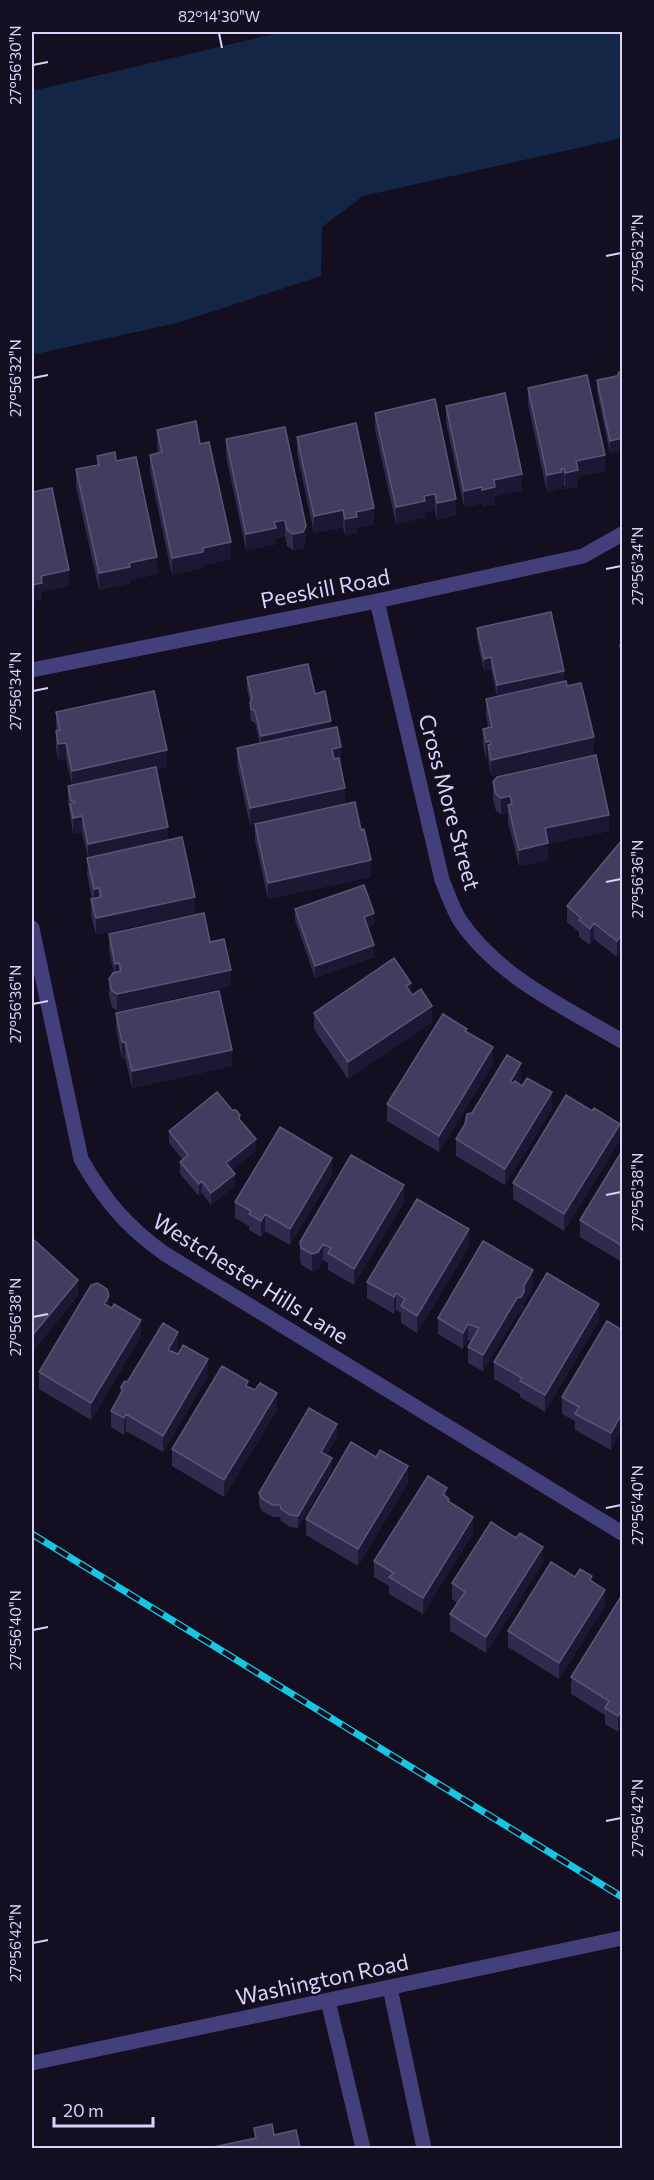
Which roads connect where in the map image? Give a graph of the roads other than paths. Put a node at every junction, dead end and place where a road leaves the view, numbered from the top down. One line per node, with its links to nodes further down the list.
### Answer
1 (622, 534): 2 (street, Peeskill Road)
2 (377, 601): 3 (street, Peeskill Road); 5 (street, Cross More Street)
3 (32, 670)
4 (32, 928): 6 (street, Westchester Hills Lane)
5 (622, 1041)
6 (622, 1533)
7 (622, 1938): 8 (street, Washington Road)
8 (390, 1988): 9 (street, Washington Road); 12 (street)
9 (328, 2001): 10 (street, Washington Road); 11 (street)
10 (32, 2063)
11 (363, 2148)
12 (424, 2148)

